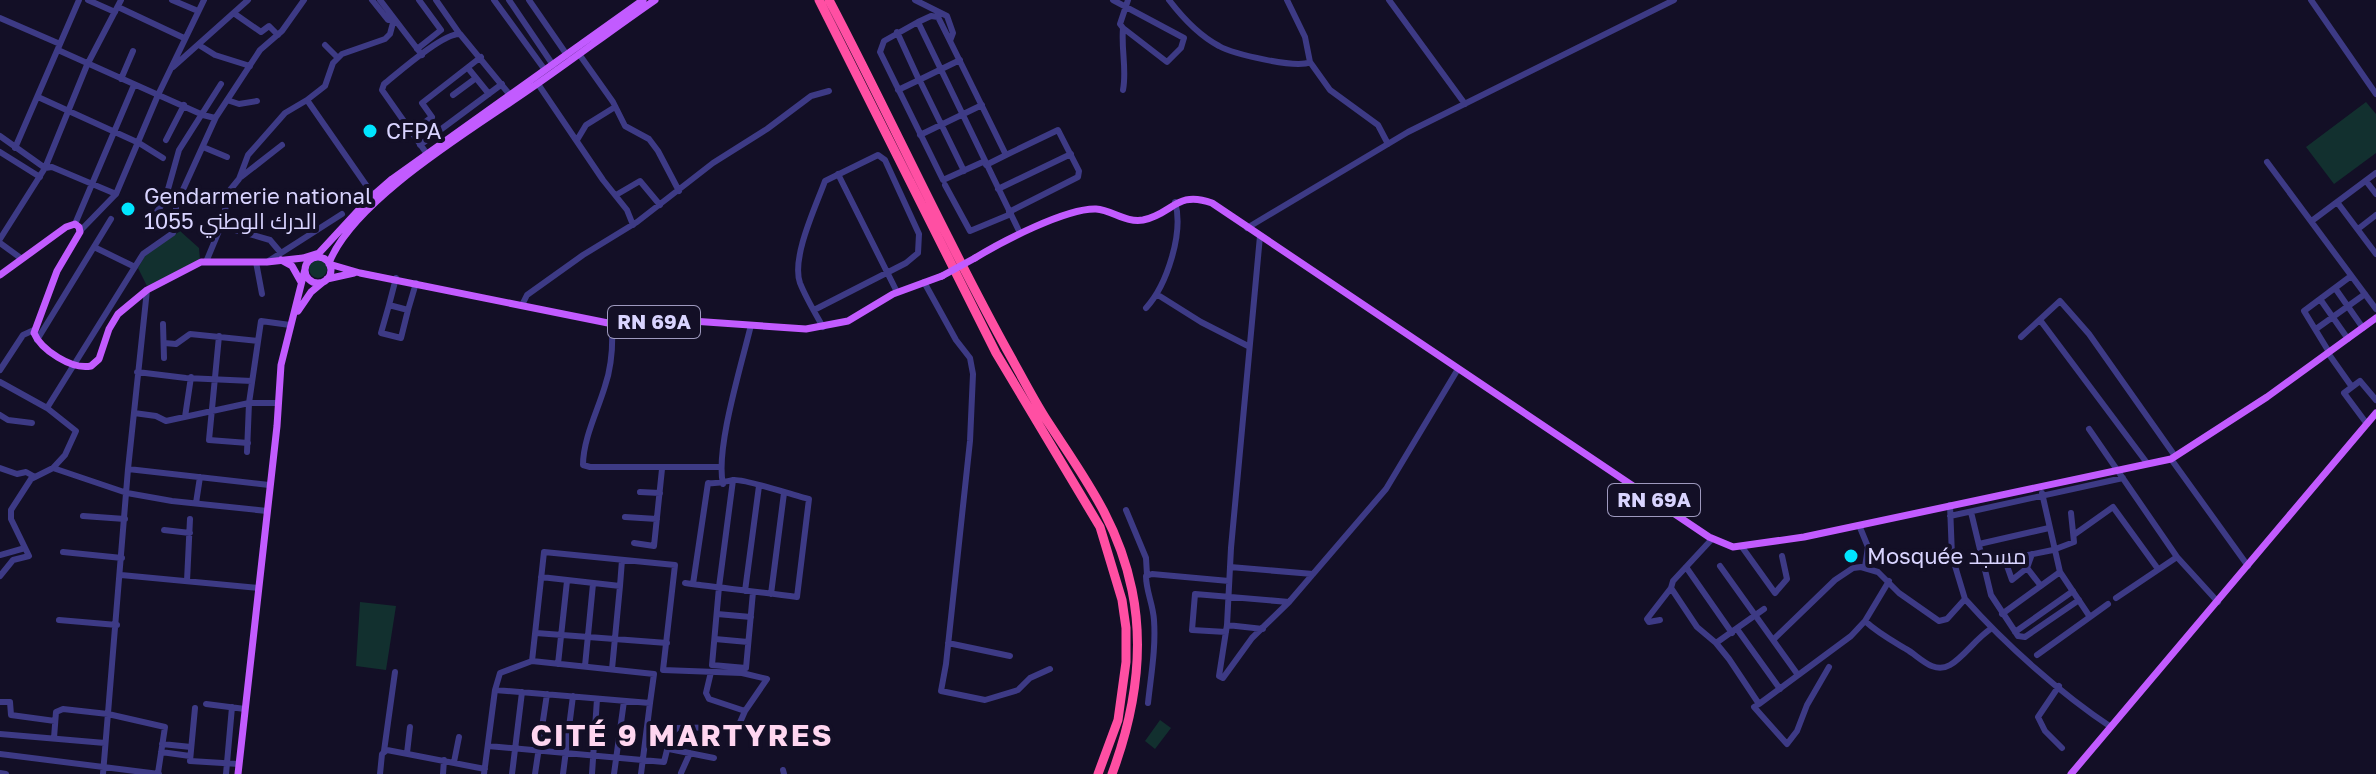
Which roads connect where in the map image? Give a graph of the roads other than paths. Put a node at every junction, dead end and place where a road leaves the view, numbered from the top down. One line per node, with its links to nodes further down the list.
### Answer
1 (79, 0): 40 (street)
2 (88, 0): 26 (street)
3 (172, 0): 27 (street)
4 (204, 0): 27 (street)
5 (248, 0): 28 (street)
6 (304, 0): 34 (street)
7 (372, 0): 30 (street)
8 (380, 0): 30 (street)
9 (419, 0): 42 (street)
10 (436, 0): 35 (street)
11 (494, 0): 55 (street)
12 (509, 0): 50 (street)
13 (529, 0): 44 (street)
14 (643, 0): 44 (main road)
15 (655, 0): 43 (main road)
16 (819, 0): 405 (highway)
17 (829, 0): 406 (highway)
18 (915, 0): 37 (street)
19 (1113, 0): 25 (street)
20 (1169, 0): 48 (street)
21 (1287, 0): 48 (street)
22 (1389, 0): 75 (street)
23 (1674, 0): 75 (street)
24 (2311, 0): 67 (street)
25 (1127, 3): 32 (street); 32 (street)
26 (118, 6): 36 (street); 49 (street)
27 (198, 11): 36 (street)
28 (235, 14): 34 (street); 38 (street)
29 (0, 18): 40 (street)
30 (394, 19): 42 (street); 46 (street)
31 (918, 22): 33 (street); 37 (street); 53 (street)
32 (1123, 28): 64 (street)
33 (897, 32): 58 (street); 63 (street)
34 (276, 33): 51 (street)
35 (460, 34): 42 (street); 45 (street)
36 (184, 38): 54 (street)
37 (950, 41): 47 (street)
38 (199, 45): 51 (street); 54 (street)
39 (325, 45): 46 (street)
40 (59, 47): 49 (street); 71 (street)
41 (133, 51): 57 (street)
42 (419, 52): 93 (street)
43 (579, 54): 61 (main road); 78 (street)
44 (567, 55): 50 (main road)
45 (481, 57): 52 (street); 60 (street)
46 (338, 58): 73 (street)
47 (960, 60): 53 (street); 77 (street)
48 (1310, 62): 91 (street)
49 (87, 65): 57 (street); 79 (street)
50 (553, 65): 55 (main road)
51 (250, 66): 72 (street)
52 (468, 68): 56 (street); 84 (street)
53 (940, 69): 58 (street); 81 (street)
54 (170, 70): 68 (street)
55 (545, 70): 70 (main road)
56 (476, 78): 66 (street); 69 (street)
57 (121, 79): 62 (street)
58 (920, 81): 63 (street); 83 (street)
59 (221, 84): 80 (street)
60 (502, 84): 66 (street); 70 (street)
61 (538, 84): 89 (street); 148 (main road)
62 (134, 85): 68 (street); 85 (street)
63 (898, 90): 86 (street)
64 (1123, 90)
65 (829, 91): 116 (street)
66 (489, 94): 93 (street)
67 (2376, 94)
68 (158, 95): 76 (street); 90 (street)
69 (453, 95)
70 (510, 95): 97 (main road)
71 (38, 97): 79 (street); 95 (street)
72 (227, 100): 74 (street); 82 (street)
73 (307, 100): 111 (street); 119 (street)
74 (257, 101)
75 (1465, 104): 91 (street)
76 (184, 105): 80 (street); 88 (street)
77 (982, 105): 81 (street); 99 (street)
78 (615, 107): 89 (street); 116 (street)
79 (69, 113): 85 (street); 106 (street)
80 (203, 115): 82 (street); 102 (street)
81 (962, 115): 83 (street); 104 (street)
82 (215, 118): 94 (street)
83 (942, 125): 86 (street); 107 (street)
84 (420, 126)
85 (114, 132): 90 (street); 113 (street)
86 (920, 135): 107 (street)
87 (3, 138): 95 (street); 96 (street)
88 (166, 140)
89 (577, 140): 120 (street)
90 (139, 143): 101 (street); 117 (street)
91 (1388, 144): 133 (street)
92 (282, 145): 111 (street)
93 (420, 145): 97 (street)
94 (203, 147): 100 (street); 105 (street)
95 (15, 148): 106 (street)
96 (0, 152): 110 (street)
97 (427, 154): 119 (main road)
98 (1071, 154): 99 (street); 115 (street); 125 (street)
99 (1006, 155): 104 (street)
100 (227, 157)
101 (163, 158)
102 (176, 159): 105 (street); 124 (street)
103 (2267, 162): 129 (street)
104 (986, 163): 107 (street); 115 (street)
105 (194, 167): 149 (street)
106 (45, 168): 110 (street); 113 (street)
107 (964, 171)
108 (2376, 173): 112 (street)
109 (838, 174): 152 (street); 152 (street); 172 (street)
110 (40, 177): 137 (street)
111 (240, 178): 131 (street)
112 (2366, 181): 118 (street); 122 (street)
113 (91, 183): 117 (street); 132 (street)
114 (945, 185): 125 (street)
115 (998, 189): 125 (street)
116 (679, 191): 123 (street)
117 (116, 194): 132 (street)
118 (2376, 194)
119 (373, 195): 139 (main road)
120 (616, 195): 123 (street); 130 (street)
121 (1175, 202): 133 (main road, RN 69A); 135 (main road, RN 69A); 164 (street)
122 (2337, 202): 129 (street); 134 (street)
123 (660, 205): 130 (street)
124 (156, 213)
125 (1010, 213): 135 (street)
126 (342, 214): 140 (street)
127 (2376, 215): 134 (street)
128 (111, 219): 138 (street)
129 (2313, 220): 154 (street)
130 (633, 225): 167 (street)
131 (221, 226): 140 (street); 145 (street)
132 (78, 227): 144 (main road); 183 (main road)
133 (1247, 228): 136 (main road, RN 69A)
134 (2358, 229): 141 (street)
135 (1020, 233): 158 (main road, RN 69A, bridge)
136 (1260, 236): 190 (street); 194 (main road, RN 69A)
137 (0, 241): 144 (street)
138 (94, 247): 149 (street); 187 (street)
139 (322, 251): 142 (main road); 143 (main road)
140 (281, 253): 147 (street)
141 (2376, 254)
142 (303, 258): 143 (main road); 147 (main road)
143 (313, 258): 148 (main road); 150 (main road)
144 (22, 259): 153 (main road)
145 (206, 262): 146 (main road); 160 (main road)
146 (256, 262): 147 (main road); 162 (street)
147 (271, 262): 150 (main road)
148 (329, 263): 151 (main road, RN 69A); 156 (main road)
149 (135, 267): 193 (street)
150 (303, 273): 156 (main road); 178 (main road)
151 (360, 273): 155 (main road, RN 69A); 156 (main road, RN 69A)
152 (887, 273): 161 (street); 172 (street)
153 (0, 275)
154 (2351, 276): 159 (street); 163 (street)
155 (396, 278): 157 (main road, RN 69A); 166 (street)
156 (325, 280): 178 (main road)
157 (416, 282): 167 (main road, RN 69A); 171 (street)
158 (924, 282): 161 (main road, RN 69A); 328 (street)
159 (2335, 288): 165 (street); 168 (street)
160 (147, 290): 193 (main road); 196 (street)
161 (897, 292): 180 (main road, RN 69A)
162 (262, 294)
163 (2365, 294): 168 (street); 170 (street)
164 (1158, 295): 169 (street); 190 (street)
165 (2320, 299): 173 (street); 182 (street)
166 (389, 305): 171 (street); 171 (street)
167 (522, 305): 176 (main road, RN 69A)
168 (2347, 306): 173 (street); 181 (street)
169 (1146, 308)
170 (2376, 309)
171 (408, 310)
172 (814, 310): 180 (street)
173 (2332, 317): 182 (street); 186 (street)
174 (2376, 318): 181 (main road, RN 69A)
175 (2040, 320): 185 (street); 216 (street); 217 (street)
176 (612, 323): 179 (main road, RN 69A); 222 (street)
177 (163, 324): 189 (street)
178 (290, 324): 188 (street); 204 (main road)
179 (751, 325): 180 (main road, RN 69A); 218 (street)
180 (823, 327)
181 (2363, 328): 186 (main road, RN 69A)
182 (2316, 329): 191 (street)
183 (34, 330): 187 (main road); 195 (street)
184 (219, 336): 188 (street); 189 (street); 198 (street)
185 (2021, 337)
186 (2348, 339): 191 (main road, RN 69A)
187 (37, 340): 193 (main road)
188 (258, 341): 199 (street)
189 (164, 343): 192 (street)
190 (1248, 346): 273 (street)
191 (2328, 353): 201 (street); 216 (main road, RN 69A)
192 (164, 358)
193 (74, 366): 205 (street)
194 (1458, 369): 256 (main road, RN 69A); 280 (street)
195 (0, 370)
196 (137, 372): 197 (street); 207 (street)
197 (191, 377): 198 (street); 210 (street)
198 (215, 379): 199 (street); 206 (street)
199 (252, 381): 203 (street)
200 (0, 382): 205 (street)
201 (2352, 387): 202 (street); 212 (street)
202 (2376, 400)
203 (249, 403): 204 (street); 206 (street); 214 (street)
204 (277, 403): 229 (main road)
205 (47, 408): 220 (street)
206 (212, 411): 210 (street); 214 (street)
207 (134, 413): 210 (street); 221 (street)
208 (2376, 413): 212 (main road)
209 (0, 415): 211 (street)
210 (185, 417)
211 (32, 423)
212 (2367, 424): 272 (main road)
213 (2089, 429): 223 (street)
214 (248, 443): 215 (street)
215 (247, 452)
216 (2173, 457): 217 (main road, RN 69A); 272 (street)
217 (2147, 463): 223 (main road, RN 69A)
218 (721, 467): 222 (street); 228 (street)
219 (0, 468): 224 (street)
220 (53, 468): 224 (street); 233 (street)
221 (128, 469): 225 (street); 233 (street)
222 (662, 469): 234 (street)
223 (2117, 469): 226 (street); 231 (main road, RN 69A)
224 (35, 477): 244 (street)
225 (200, 477): 229 (street); 237 (street)
226 (2123, 478): 236 (street); 267 (street)
227 (733, 480): 228 (street); 230 (street); 292 (street)
228 (723, 484): 292 (street)
229 (269, 485): 240 (main road)
230 (759, 486): 235 (street); 295 (street)
231 (2038, 486): 236 (street); 238 (main road, RN 69A)
232 (640, 492): 234 (street)
233 (127, 493): 237 (street); 248 (street)
234 (660, 493): 250 (street)
235 (784, 493): 297 (street); 297 (street)
236 (2043, 496): 242 (street); 252 (street)
237 (196, 503): 240 (street)
238 (1950, 505): 246 (street); 251 (main road, RN 69A)
239 (1126, 510): 282 (street)
240 (267, 511): 293 (main road)
241 (0, 512): 244 (street)
242 (1971, 512): 246 (street); 258 (street)
243 (2071, 513): 255 (street)
244 (11, 515): 260 (street)
245 (83, 516): 248 (street)
246 (1950, 516): 300 (street)
247 (625, 517): 250 (street)
248 (125, 519): 268 (street)
249 (190, 519): 254 (street)
250 (657, 519): 257 (street)
251 (1859, 525): 259 (main road, RN 69A); 275 (street)
252 (2049, 528): 258 (street); 261 (street)
253 (164, 530): 254 (street)
254 (190, 533): 285 (street)
255 (2075, 534): 261 (street); 277 (street)
256 (1712, 539): 259 (main road, RN 69A); 274 (street)
257 (634, 543)
258 (1979, 544): 307 (street)
259 (1742, 547): 265 (street)
260 (25, 548): 264 (street); 283 (street)
261 (2053, 550): 263 (street); 278 (street)
262 (63, 552): 268 (street)
263 (2032, 554): 266 (street); 276 (street)
264 (0, 555)
265 (1782, 556)
266 (2018, 557)
267 (2177, 557): 277 (street); 303 (street)
268 (122, 558): 281 (street)
269 (622, 560): 284 (street); 290 (street); 327 (street)
270 (2006, 563): 276 (street)
271 (1720, 566): 308 (street)
272 (2248, 566): 303 (main road)
273 (1230, 567): 280 (street); 287 (street)
274 (1686, 567): 294 (street); 318 (street)
275 (1865, 567): 288 (street); 325 (street)
276 (2027, 568): 291 (street)
277 (2158, 569): 299 (street)
278 (2060, 572): 291 (street); 296 (street)
279 (621, 574): 290 (street)
280 (1313, 574): 302 (street)
281 (121, 575): 285 (street); 314 (street)
282 (1147, 575): 287 (street); 353 (street)
283 (0, 576)
284 (541, 577): 286 (street); 320 (street)
285 (187, 581): 293 (street)
286 (567, 581): 289 (street); 321 (street)
287 (1229, 581): 298 (street)
288 (1889, 581): 300 (street); 313 (street)
289 (593, 584): 290 (street); 322 (street)
290 (620, 586): 323 (street)
291 (2041, 586): 307 (street)
292 (719, 587): 295 (street); 306 (street)
293 (258, 588): 358 (main road)
294 (1671, 588): 312 (street); 329 (street)
295 (749, 591): 297 (street); 309 (street)
296 (2073, 591): 301 (street); 319 (street)
297 (771, 594)
298 (1228, 596): 302 (street); 315 (street); 315 (street)
299 (2116, 598)
300 (1965, 599): 316 (street)
301 (2079, 600): 310 (street); 319 (street)
302 (1289, 602): 317 (street)
303 (2218, 602): 364 (main road)
304 (2108, 604): 310 (street)
305 (1764, 609): 308 (street)
306 (717, 614): 309 (street); 324 (street)
307 (2002, 614): 319 (street)
308 (1756, 616): 318 (street); 325 (street)
309 (751, 617): 326 (street)
310 (2090, 617): 330 (street)
311 (59, 620): 314 (street)
312 (1660, 620)
313 (1865, 621): 316 (street); 342 (street)
314 (117, 625): 360 (street)
315 (1226, 628): 317 (street); 317 (street)
316 (1992, 628): 343 (street)
317 (1263, 629)
318 (1734, 631): 329 (street); 344 (street)
319 (2015, 632)
320 (536, 633): 321 (street); 332 (street)
321 (560, 634): 322 (street); 333 (street)
322 (588, 637): 323 (street); 334 (street)
323 (614, 639): 327 (street); 336 (street)
324 (715, 639): 326 (street); 326 (street)
325 (1774, 639): 342 (street)
326 (748, 642)
327 (667, 643): 338 (street)
328 (948, 643): 331 (street); 337 (street)
329 (1716, 643): 355 (street)
330 (2037, 655)
331 (1010, 656)
332 (532, 661): 333 (street); 345 (street)
333 (558, 664): 334 (street)
334 (585, 666): 336 (street)
335 (1829, 667): 355 (street)
336 (612, 669): 341 (street)
337 (1050, 669)
338 (663, 670): 340 (street); 341 (street)
339 (395, 672): 376 (street)
340 (711, 672): 359 (street); 359 (street)
341 (654, 674): 352 (street)
342 (1798, 675): 344 (street)
343 (2059, 686): 364 (street); 373 (street)
344 (1780, 689): 355 (street)
345 (495, 690): 346 (street); 369 (street)
346 (522, 692): 347 (street); 372 (street)
347 (547, 694): 348 (street); 375 (street)
348 (573, 696): 349 (street); 377 (street)
349 (597, 699): 350 (street); 381 (street)
350 (624, 701): 352 (street); 383 (street)
351 (0, 702): 361 (street)
352 (650, 703): 385 (street)
353 (1148, 703)
354 (206, 704): 356 (street)
355 (1759, 704)
356 (232, 707): 358 (street); 388 (street)
357 (195, 708): 370 (street)
358 (245, 709): 389 (main road)
359 (745, 711): 374 (street)
360 (108, 714): 362 (street); 368 (street); 371 (street)
361 (11, 715): 362 (street); 365 (street)
362 (55, 721): 367 (street)
363 (410, 727): 378 (street)
364 (2111, 727): 407 (main road)
365 (4, 734): 367 (street)
366 (459, 737): 387 (street)
367 (54, 738): 368 (street)
368 (105, 743): 390 (street)
369 (488, 746): 372 (street); 391 (street)
370 (191, 747): 371 (street); 382 (street)
371 (161, 748): 382 (street); 394 (street)
372 (516, 748): 375 (street); 399 (street)
373 (2062, 748)
374 (669, 749): 379 (street); 385 (street)
375 (538, 750): 377 (street); 400 (street)
376 (384, 751): 378 (street); 397 (street)
377 (566, 752): 381 (street); 401 (street)
378 (407, 753): 386 (street)
379 (690, 753): 384 (street); 392 (street)
380 (0, 754): 390 (street)
381 (595, 754): 383 (street); 402 (street)
382 (190, 756): 388 (street)
383 (616, 757): 385 (street); 403 (street)
384 (714, 758)
385 (642, 759): 404 (street)
386 (444, 760): 387 (street); 398 (street)
387 (454, 762): 391 (street)
388 (226, 763): 389 (street); 395 (street)
389 (239, 764): 396 (main road)
390 (103, 765): 393 (street); 394 (street)
391 (484, 771)
392 (681, 773)
393 (103, 774)
394 (158, 774)
395 (226, 774)
396 (238, 774)
397 (380, 774)
398 (443, 774)
399 (512, 774)
400 (535, 774)
401 (563, 774)
402 (592, 774)
403 (614, 774)
404 (641, 774)
405 (1098, 774)
406 (1112, 774)
407 (2071, 774)

